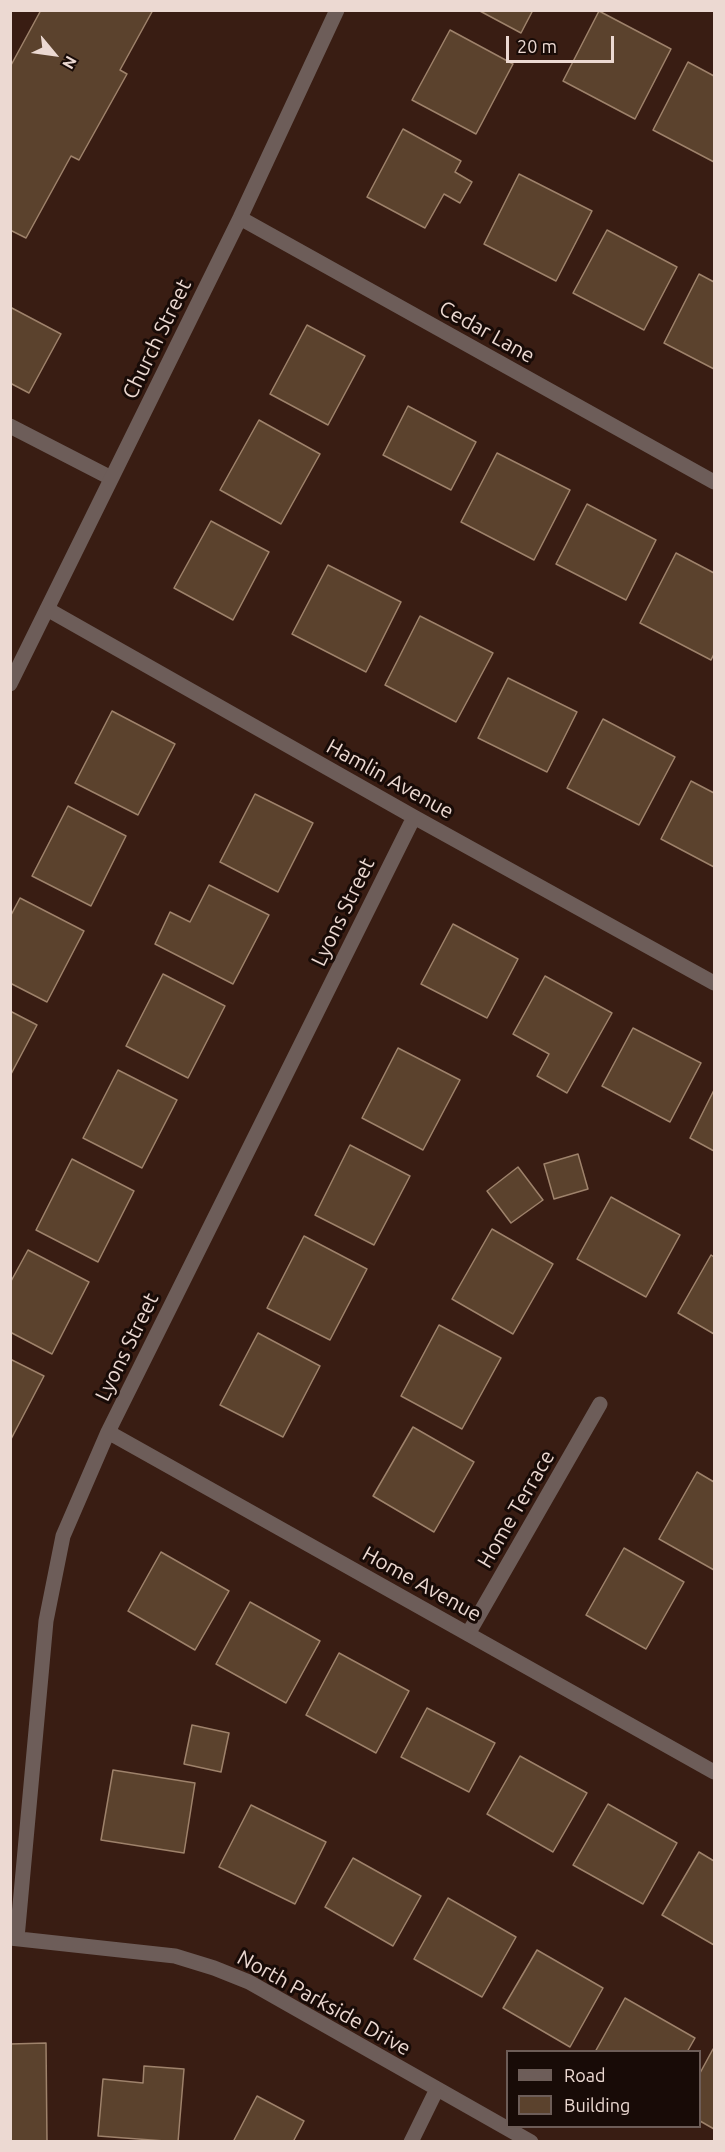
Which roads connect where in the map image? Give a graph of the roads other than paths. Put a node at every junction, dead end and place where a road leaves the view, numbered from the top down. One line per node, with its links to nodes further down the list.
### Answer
1 (337, 10): 2 (street, Church Street)
2 (240, 218): 4 (street, Church Street); 5 (street, Cedar Lane)
3 (10, 426): 4 (street)
4 (111, 478): 6 (street, Church Street)
5 (714, 482)
6 (47, 609): 7 (street, Church Street); 8 (street, Hamlin Avenue)
7 (10, 684)
8 (414, 817): 9 (street, Hamlin Avenue); 11 (street, Lyons Street)
9 (714, 983)
10 (600, 1404): 12 (street, Home Terrace)
11 (108, 1432): 12 (street, Home Avenue); 14 (street, Lyons Street)
12 (468, 1634): 13 (street, Home Avenue)
13 (714, 1772)
14 (14, 1938): 15 (street, North Parkside Drive)
15 (437, 2089): 16 (street, North Parkside Drive); 18 (street)
16 (506, 2128)
17 (506, 2128): 19 (street, North Parkside Drive)
18 (411, 2142)
19 (531, 2142)

